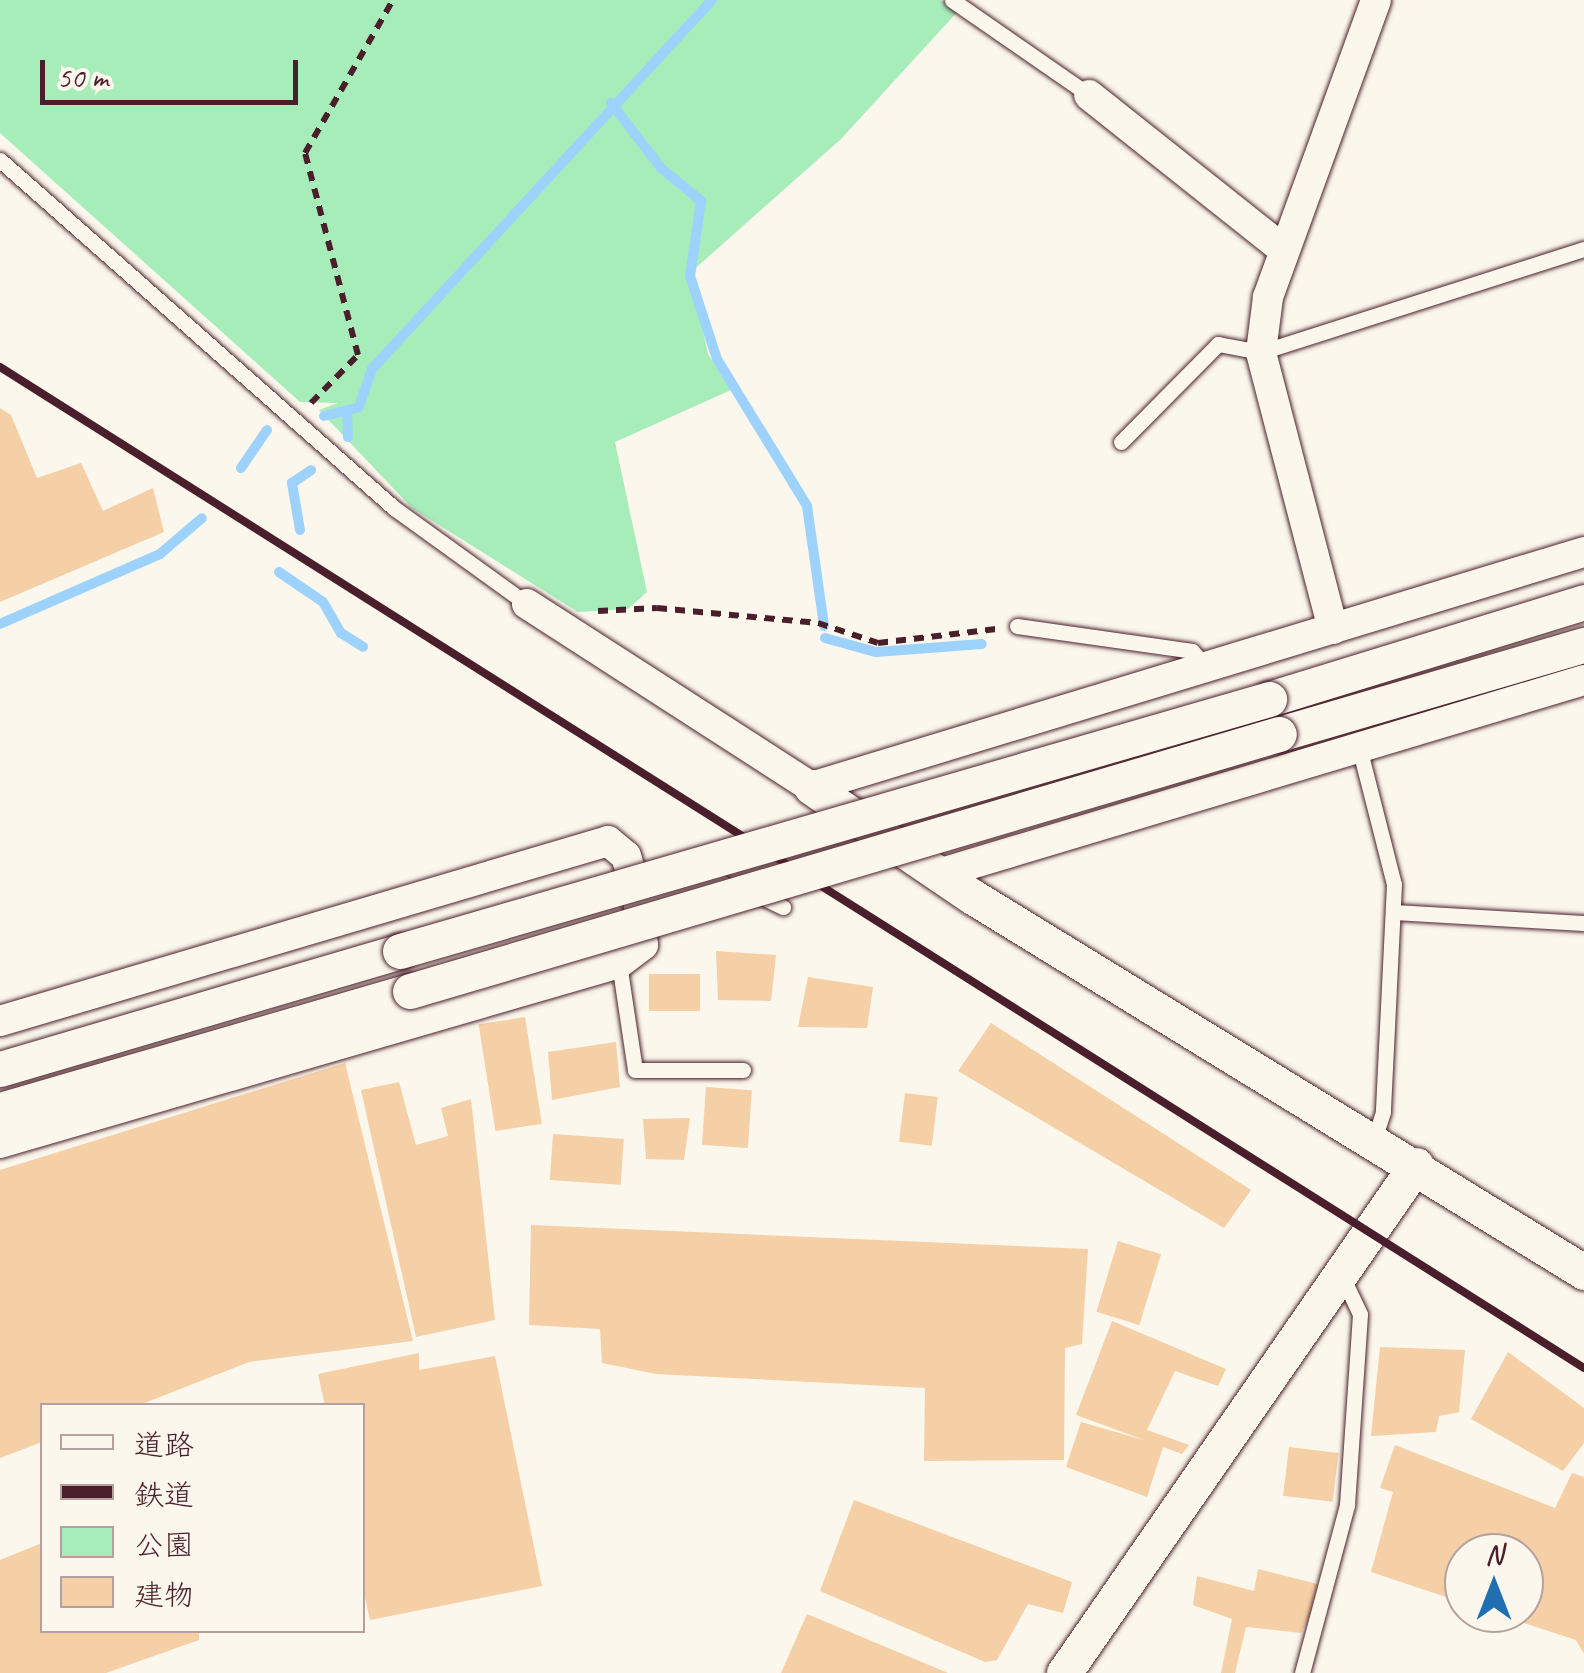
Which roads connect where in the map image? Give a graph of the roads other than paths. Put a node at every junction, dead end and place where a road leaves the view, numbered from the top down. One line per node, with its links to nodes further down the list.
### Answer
1 (952, 0): 3 (lane)
2 (1376, 0): 6 (street)
3 (1089, 95): 6 (street)
4 (0, 160): 11 (lane)
5 (1584, 248): 7 (lane)
6 (1284, 250): 7 (street)
7 (1261, 352): 8 (lane); 13 (street)
8 (1121, 442)
9 (1584, 552): 13 (street)
10 (1584, 602): 27 (street, bridge)
11 (527, 604): 18 (street)
12 (1017, 626): 15 (lane)
13 (1333, 629): 15 (street)
14 (1584, 645): 25 (street, bridge)
15 (1206, 666): 18 (street)
16 (1584, 680): 17 (street)
17 (1360, 751): 19 (street); 22 (lane)
18 (811, 787): 19 (street)
19 (941, 873): 30 (street)
20 (638, 897): 21 (lane); 24 (street); 26 (street)
21 (783, 907)
22 (1393, 912): 23 (lane); 30 (lane)
23 (1584, 922)
24 (619, 963): 25 (street); 28 (lane)
25 (413, 1007): 29 (street); 31 (street)
26 (0, 1022)
27 (0, 1069)
28 (743, 1070)
29 (0, 1110)
30 (1375, 1138): 32 (street)
31 (0, 1143)
32 (1416, 1166): 33 (street); 34 (street)
33 (1584, 1272)
34 (1341, 1274): 35 (street); 36 (lane)
35 (1064, 1673)
36 (1302, 1673)

